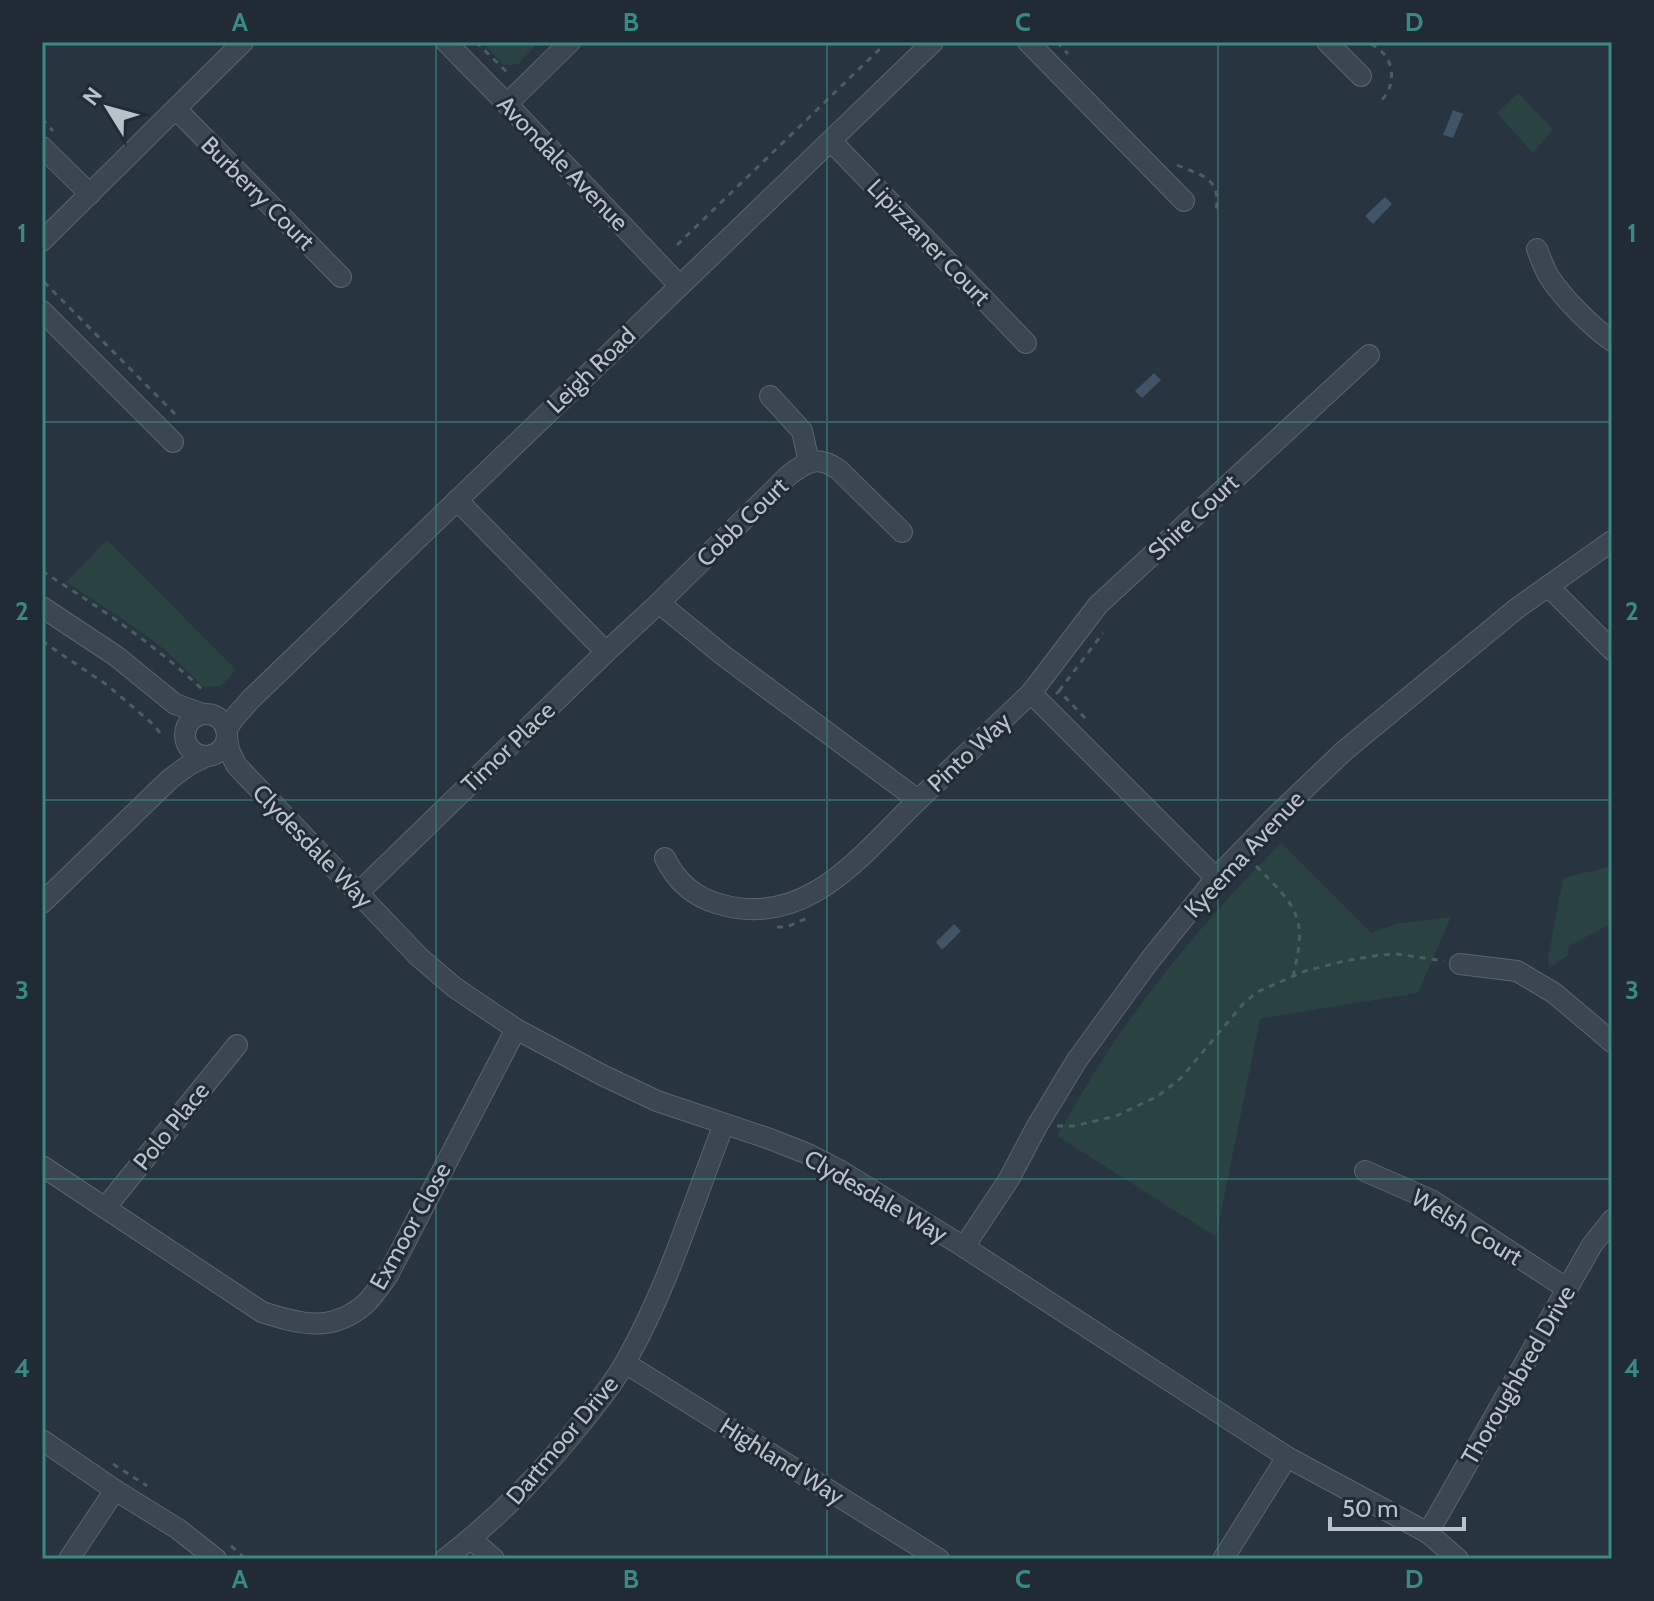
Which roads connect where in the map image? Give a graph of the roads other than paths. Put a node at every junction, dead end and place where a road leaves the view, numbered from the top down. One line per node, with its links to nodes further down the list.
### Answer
1 (243, 42): 9 (street)
2 (446, 42): 8 (street, Avondale Avenue)
3 (570, 42): 8 (street)
4 (933, 42): 10 (street, Leigh Road)
5 (1028, 42): 13 (street)
6 (1327, 42): 7 (street)
7 (1361, 76)
8 (507, 104): 17 (street, Avondale Avenue)
9 (176, 109): 12 (street); 16 (street, Burberry Court)
10 (831, 141): 17 (street, Leigh Road); 20 (street, Lipizzaner Court)
11 (42, 147): 12 (street)
12 (90, 194): 14 (street)
13 (1184, 201)
14 (42, 241)
15 (1537, 249): 19 (street)
16 (341, 277)
17 (679, 285): 25 (street, Leigh Road)
18 (42, 311): 23 (street)
19 (1612, 341)
20 (1026, 343)
21 (1369, 355): 34 (street, Shire Court)
22 (770, 396): 24 (street)
23 (173, 442)
24 (809, 462): 26 (street, Cobb Court); 29 (street, Cobb Court)
25 (457, 500): 32 (street); 33 (street, Leigh Road)
26 (902, 532)
27 (1612, 541): 28 (street, Kyeema Avenue)
28 (1548, 586): 31 (street); 44 (street, Kyeema Avenue)
29 (659, 603): 32 (street, Timor Place); 42 (street, Pinto Way)
30 (42, 607): 35 (street)
31 (1612, 650)
32 (606, 652): 45 (street, Timor Place)
33 (251, 699): 36 (street, Leigh Road); 37 (street, Leigh Road)
34 (1037, 699): 42 (street, Pinto Way); 44 (street, Pinto Way)
35 (175, 704): 36 (street, Clydesdale Way); 38 (street)
36 (206, 714): 37 (street, Clydesdale Way); 38 (street)
37 (227, 734): 39 (street); 40 (street, Clydesdale Way)
38 (186, 736): 39 (street, Clydesdale Way); 41 (street)
39 (209, 756): 40 (street, Clydesdale Way); 41 (street)
40 (236, 765): 45 (street, Clydesdale Way)
41 (170, 779): 46 (street)
42 (918, 800): 43 (street)
43 (665, 858)
44 (1216, 878): 56 (street, Kyeema Avenue)
45 (358, 893): 48 (street, Clydesdale Way)
46 (42, 903)
47 (1460, 964): 49 (street)
48 (516, 1029): 51 (street, Clydesdale Way); 54 (street, Exmoor Close)
49 (1612, 1042)
50 (237, 1045): 54 (street, Polo Place)
51 (724, 1124): 56 (street, Clydesdale Way); 58 (street, Dartmoor Drive)
52 (42, 1166): 54 (street, Exmoor Close)
53 (1365, 1171): 57 (street, Welsh Court)
54 (105, 1208)
55 (1612, 1220): 57 (street, Thoroughbred Drive)
56 (964, 1247): 60 (street, Clydesdale Way)
57 (1566, 1288): 62 (street, Thoroughbred Drive)
58 (625, 1363): 63 (street, Dartmoor Drive); 68 (street, Highland Way)
59 (42, 1440): 61 (street)
60 (1287, 1457): 62 (street, Clydesdale Way); 69 (street)
61 (115, 1490): 64 (street); 65 (street)
62 (1428, 1533): 70 (street, Clydesdale Way)
63 (471, 1539): 66 (street, Dartmoor Drive); 67 (street)
64 (69, 1559)
65 (216, 1559)
66 (445, 1559)
67 (494, 1559)
68 (939, 1559)
69 (1223, 1559)
70 (1458, 1559)

